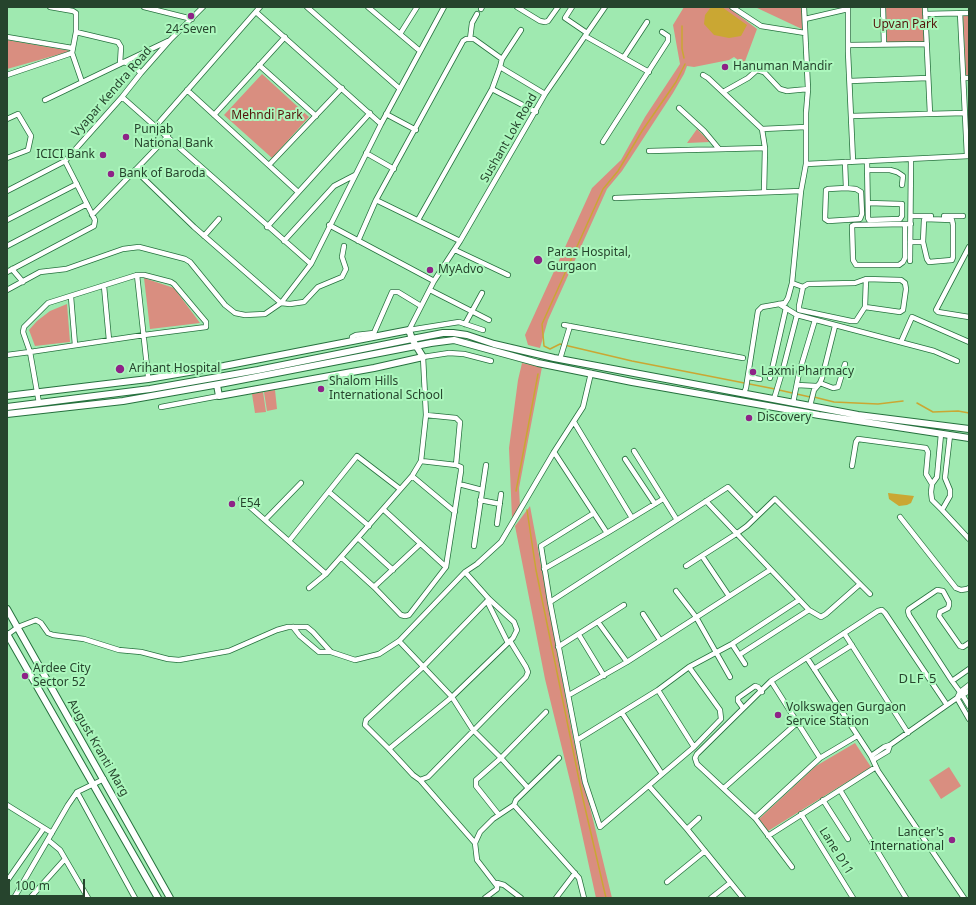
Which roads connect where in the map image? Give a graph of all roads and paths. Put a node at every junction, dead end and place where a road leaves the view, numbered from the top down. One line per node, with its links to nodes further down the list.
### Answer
1 (50, 7): 30 (street)
2 (144, 7): 26 (street)
3 (203, 7): 26 (street, Vyapar Kendra Road)
4 (260, 7): 21 (street)
5 (307, 7): 20 (street)
6 (316, 7): 20 (street)
7 (368, 7): 33 (street)
8 (417, 7): 33 (street)
9 (444, 7): 43 (street)
10 (517, 7): 19 (street)
11 (558, 7): 19 (street)
12 (572, 7): 34 (street)
13 (605, 7): 34 (street, Sushant Lok Road)
14 (732, 7): 32 (street)
15 (804, 7): 27 (street)
16 (883, 7): 41 (street)
17 (925, 7): 25 (street)
18 (848, 8): 27 (street); 40 (street)
19 (525, 9)
20 (312, 11): 59 (street)
21 (256, 12): 36 (street); 62 (street)
22 (960, 13): 23 (street); 25 (street); 54 (street)
23 (969, 13)
24 (478, 14): 37 (street)
25 (926, 14): 39 (street)
26 (192, 19): 38 (street, Vyapar Kendra Road)
27 (804, 19): 32 (street)
28 (647, 22): 44 (street)
29 (521, 30): 45 (street)
30 (76, 32): 42 (street); 46 (street)
31 (662, 32): 49 (street)
32 (805, 33): 61 (street)
33 (400, 34): 43 (street)
34 (586, 35): 44 (street); 64 (street, Sushant Lok Road)
35 (7, 37): 42 (street)
36 (285, 38): 47 (street); 58 (street)
37 (470, 39): 45 (street); 81 (street)
38 (170, 40): 46 (street); 50 (street, Vyapar Kendra Road)
39 (927, 44): 41 (street); 53 (street)
40 (849, 45): 41 (street); 57 (street)
41 (884, 45)
42 (72, 51): 51 (street); 56 (street)
43 (420, 51): 59 (street)
44 (624, 58): 49 (street)
45 (502, 59): 48 (street)
46 (122, 63): 50 (street); 56 (street)
47 (259, 65): 73 (street); 74 (street)
48 (500, 67): 60 (street); 64 (street)
49 (649, 72): 83 (street)
50 (141, 73): 65 (street, Vyapar Kendra Road)
51 (7, 75)
52 (703, 75): 63 (street)
53 (928, 78): 57 (street); 72 (street)
54 (963, 78): 55 (street); 70 (street)
55 (969, 78)
56 (82, 82): 66 (street)
57 (850, 82): 75 (street)
58 (342, 88): 69 (street); 74 (street)
59 (400, 89): 71 (street)
60 (492, 89): 68 (street); 117 (street)
61 (808, 89): 63 (street); 79 (street)
62 (187, 90): 73 (street); 78 (street)
63 (723, 92): 80 (street)
64 (545, 94): 68 (street, Sushant Lok Road)
65 (122, 97): 78 (street); 91 (street, Vyapar Kendra Road)
66 (45, 100)
67 (679, 108): 85 (street)
68 (536, 112): 125 (street, Sushant Lok Road)
69 (370, 113): 77 (street); 106 (street)
70 (965, 113): 72 (street); 88 (street)
71 (386, 114): 77 (street); 81 (street)
72 (930, 114): 75 (street)
73 (214, 115): 96 (street)
74 (316, 116): 96 (street)
75 (851, 116): 92 (street)
76 (7, 119): 89 (street)
77 (381, 124): 87 (street)
78 (156, 126): 82 (street)
79 (806, 127): 80 (street); 95 (street)
80 (762, 129): 84 (street)
81 (416, 130): 97 (street)
82 (168, 136): 98 (street); 121 (street)
83 (603, 142)
84 (764, 148): 85 (street); 107 (street)
85 (719, 149): 86 (street)
86 (649, 151)
87 (366, 154): 97 (street); 100 (street)
88 (968, 156): 90 (street)
89 (7, 158)
90 (911, 159): 93 (street); 113 (street)
91 (65, 160): 101 (street); 104 (street, Vyapar Kendra Road)
92 (853, 161): 93 (street); 94 (street)
93 (867, 161): 99 (street)
94 (845, 162): 95 (street); 103 (street)
95 (806, 164): 105 (street)
96 (269, 165): 106 (street)
97 (394, 169): 109 (street)
98 (135, 170): 112 (street); 122 (street)
99 (868, 170): 102 (street); 110 (street)
100 (355, 175): 120 (street); 123 (street)
101 (77, 184): 111 (street); 116 (street)
102 (902, 185)
103 (846, 188): 103 (street)
104 (7, 191)
105 (801, 191): 107 (street); 140 (street)
106 (298, 192): 121 (street)
107 (764, 192): 108 (street)
108 (615, 198)
109 (376, 200): 117 (street); 124 (street)
110 (868, 203): 110 (street)
111 (87, 204): 112 (street); 128 (street)
112 (92, 215): 134 (street)
113 (911, 216): 114 (street); 119 (street)
114 (963, 216)
115 (219, 219): 122 (street)
116 (7, 220)
117 (418, 220): 125 (street)
118 (905, 224): 118 (street); 119 (street)
119 (911, 224): 126 (street)
120 (330, 226): 124 (street); 133 (street)
121 (267, 227): 123 (street)
122 (204, 236): 147 (street)
123 (284, 241): 133 (street)
124 (358, 241): 138 (street)
125 (460, 242): 131 (street, Sushant Lok Road)
126 (910, 242): 127 (street); 132 (street)
127 (923, 242): 127 (street)
128 (7, 246)
129 (344, 246): 147 (street)
130 (969, 247): 154 (street)
131 (455, 250): 136 (street); 138 (street, Sushant Lok Road)
132 (910, 261)
133 (311, 264): 147 (street)
134 (10, 271): 139 (street)
135 (137, 274): 141 (street); 163 (street); 163 (street)
136 (508, 275)
137 (866, 279): 142 (street); 150 (street); 150 (street)
138 (434, 281): 144 (street, Sushant Lok Road)
139 (22, 282): 143 (street); 147 (street)
140 (792, 283): 142 (street); 148 (street)
141 (104, 286): 146 (street); 165 (street)
142 (803, 287): 150 (street)
143 (7, 290)
144 (430, 290): 149 (street, Sushant Lok Road); 152 (street)
145 (482, 293): 152 (street)
146 (71, 297): 169 (street); 171 (street)
147 (281, 303)
148 (779, 304): 151 (street); 181 (street)
149 (421, 306): 161 (street, Sushant Lok Road); 166 (street)
150 (865, 307)
151 (786, 308): 153 (street); 182 (street)
152 (472, 311): 155 (street); 157 (street)
153 (797, 315): 156 (street); 192 (street)
154 (969, 317)
155 (489, 320)
156 (815, 320): 160 (street); 188 (street)
157 (465, 324): 161 (street); 162 (street)
158 (564, 325): 159 (street)
159 (570, 326): 174 (street); 175 (street)
160 (834, 326): 167 (street); 185 (street)
161 (409, 330): 164 (main road); 166 (main road)
162 (483, 330)
163 (144, 335): 165 (street); 180 (street)
164 (412, 339): 170 (main road); 175 (main road); 186 (main road)
165 (109, 340): 169 (street)
166 (352, 341): 180 (main road)
167 (901, 342): 168 (street); 177 (street)
168 (969, 342)
169 (75, 345): 171 (street)
170 (416, 346): 173 (main road); 179 (main road); 184 (main road)
171 (30, 352): 172 (street); 189 (street)
172 (7, 355)
173 (421, 357): 176 (street); 191 (main road); 199 (street)
174 (743, 358)
175 (560, 359): 187 (main road)
176 (491, 361)
177 (956, 361)
178 (845, 364): 185 (street)
179 (591, 373): 200 (street); 202 (main road)
180 (148, 377): 186 (street); 189 (main road)
181 (748, 378): 183 (street); 187 (street)
182 (770, 378)
183 (760, 379)
184 (217, 385): 191 (main road); 198 (main road)
185 (817, 386): 188 (street); 195 (street)
186 (150, 389): 193 (main road)
187 (745, 390): 192 (main road)
188 (795, 391): 194 (street)
189 (37, 392): 190 (main road); 193 (street)
190 (7, 396)
191 (219, 396): 197 (street)
192 (774, 399): 194 (main road)
193 (39, 403): 196 (main road)
194 (793, 403): 195 (main road)
195 (810, 406): 201 (main road)
196 (7, 407)
197 (161, 407)
198 (7, 414)
199 (426, 415): 210 (street); 212 (street)
200 (574, 422): 206 (street); 236 (street)
201 (969, 429)
202 (941, 434): 203 (main road); 207 (street)
203 (950, 436): 204 (main road); 208 (street)
204 (969, 438)
205 (634, 450): 224 (street)
206 (554, 452): 233 (street); 255 (street)
207 (940, 452): 208 (street); 215 (street)
208 (948, 452): 216 (street)
209 (625, 459): 229 (street)
210 (421, 461): 212 (street); 214 (street)
211 (486, 464): 221 (street)
212 (456, 465): 218 (street)
213 (852, 466): 219 (street)
214 (412, 476): 220 (street); 232 (street)
215 (937, 477): 216 (street); 219 (street)
216 (945, 478): 231 (street)
217 (301, 483): 237 (street)
218 (459, 484): 221 (street); 232 (street)
219 (932, 484): 231 (street)
220 (400, 489): 222 (street); 230 (street)
221 (482, 490): 226 (street)
222 (329, 492): 240 (street); 245 (street)
223 (501, 494): 228 (street)
224 (663, 498): 229 (street); 238 (street)
225 (241, 499): 237 (street)
226 (480, 500): 228 (street); 247 (street)
227 (706, 501): 234 (street); 238 (street); 242 (street)
228 (500, 504): 239 (street)
229 (655, 504): 236 (street)
230 (383, 509): 240 (street); 246 (street)
231 (942, 510): 244 (street)
232 (455, 512): 251 (street)
233 (594, 513): 241 (street); 252 (street)
234 (756, 516): 242 (street); 257 (street)
235 (900, 517): 260 (street)
236 (632, 518): 241 (street)
237 (265, 520): 245 (street)
238 (677, 520): 266 (street)
239 (498, 524)
240 (368, 526): 243 (street)
241 (607, 534): 252 (street)
242 (736, 534): 248 (street); 254 (street)
243 (358, 538): 249 (street); 253 (street)
244 (969, 539)
245 (288, 541): 256 (street)
246 (420, 544): 251 (street); 253 (street)
247 (474, 546)
248 (702, 556): 250 (street); 263 (street)
249 (341, 557): 256 (street); 258 (street)
250 (686, 566)
251 (446, 567): 258 (street)
252 (544, 569): 266 (street)
253 (393, 570): 258 (street)
254 (770, 570): 263 (street); 265 (street)
255 (464, 572): 264 (street); 279 (street)
256 (326, 574): 259 (street)
257 (860, 584): 262 (street); 269 (street)
258 (374, 587)
259 (309, 588)
260 (969, 588)
261 (676, 591): 271 (street)
262 (870, 594)
263 (728, 596): 271 (street)
264 (488, 600): 280 (street); 280 (street); 291 (street)
265 (799, 600): 269 (street); 282 (street)
266 (550, 602): 284 (street)
267 (624, 605): 272 (street)
268 (7, 609): 273 (main road, August Kranti Marg)
269 (809, 610): 287 (street)
270 (643, 614): 278 (street)
271 (696, 617): 278 (street); 286 (street)
272 (598, 622): 277 (street); 289 (street)
273 (18, 627): 274 (street); 276 (street); 326 (main road, August Kranti Marg)
274 (292, 627): 285 (street); 285 (street)
275 (844, 633): 283 (street); 288 (street); 307 (street)
276 (7, 635): 328 (main road, August Kranti Marg)
277 (579, 635): 284 (street); 295 (street)
278 (660, 640): 289 (street)
279 (399, 641): 285 (street); 291 (street)
280 (509, 642): 305 (street); 314 (street)
281 (969, 643): 298 (street)
282 (732, 644): 286 (street); 287 (street)
283 (852, 644): 293 (street); 315 (street)
284 (558, 647): 304 (street)
285 (331, 652)
286 (717, 652): 292 (street); 296 (street)
287 (739, 655): 290 (street)
288 (807, 658): 293 (street); 297 (street)
289 (627, 662): 295 (street)
290 (745, 664)
291 (424, 666): 305 (street); 319 (street)
292 (689, 667): 300 (street); 318 (street)
293 (814, 669): 316 (street)
294 (969, 669): 298 (street)
295 (604, 676): 304 (street)
296 (730, 677)
297 (771, 681): 302 (street); 313 (street)
298 (952, 681): 303 (street)
299 (969, 685): 303 (street)
300 (658, 690): 311 (street); 318 (street)
301 (969, 691): 303 (street)
302 (762, 692): 309 (street); 309 (street)
303 (961, 694): 306 (street); 308 (street)
304 (569, 695): 317 (street)
305 (452, 697): 314 (street); 319 (street)
306 (957, 698): 307 (street); 312 (street)
307 (947, 705): 315 (street)
308 (969, 706)
309 (743, 708): 331 (street)
310 (546, 712): 320 (street)
311 (622, 713): 317 (street); 325 (street)
312 (969, 719)
313 (797, 723): 322 (street); 331 (street)
314 (473, 730): 320 (street); 327 (street)
315 (908, 733): 323 (street)
316 (856, 736): 322 (street); 323 (street)
317 (577, 740): 329 (street)
318 (694, 747): 325 (street)
319 (389, 749): 327 (street)
320 (501, 758): 330 (street); 338 (street)
321 (559, 758): 330 (street)
322 (820, 758): 340 (street)
323 (872, 758): 324 (street)
324 (876, 766): 332 (street); 370 (street)
325 (662, 774): 329 (street)
326 (104, 779): 328 (street); 361 (main road, August Kranti Marg)
327 (420, 780): 347 (street)
328 (93, 784): 333 (street); 360 (main road, August Kranti Marg)
329 (649, 786): 342 (street)
330 (528, 788): 335 (street)
331 (724, 788): 340 (street)
332 (840, 790): 334 (street); 369 (street)
333 (78, 792): 343 (street); 359 (street)
334 (822, 800): 337 (street); 345 (street)
335 (514, 805): 338 (street); 351 (street)
336 (7, 806): 341 (street)
337 (801, 814): 344 (street); 368 (street, Lane D11)
338 (499, 815): 347 (street)
339 (699, 818): 342 (street)
340 (755, 818): 344 (street)
341 (44, 828): 343 (street); 352 (street)
342 (687, 829): 348 (street)
343 (52, 833): 346 (street)
344 (768, 836): 350 (street)
345 (848, 839)
346 (48, 840): 349 (street); 357 (street)
347 (475, 844): 354 (street)
348 (705, 851): 353 (street); 355 (street)
349 (65, 858): 356 (street); 358 (street)
350 (792, 867)
351 (575, 873): 364 (street); 365 (street)
352 (7, 881)
353 (667, 882)
354 (497, 883): 362 (street); 363 (street)
355 (730, 883): 366 (street); 367 (street)
356 (86, 897)
357 (14, 898)
358 (30, 898)
359 (134, 898)
360 (158, 898)
361 (170, 898)
362 (485, 898)
363 (521, 898)
364 (556, 898)
365 (584, 898)
366 (711, 898)
367 (743, 898)
368 (853, 898)
369 (906, 898)
370 (962, 898)

